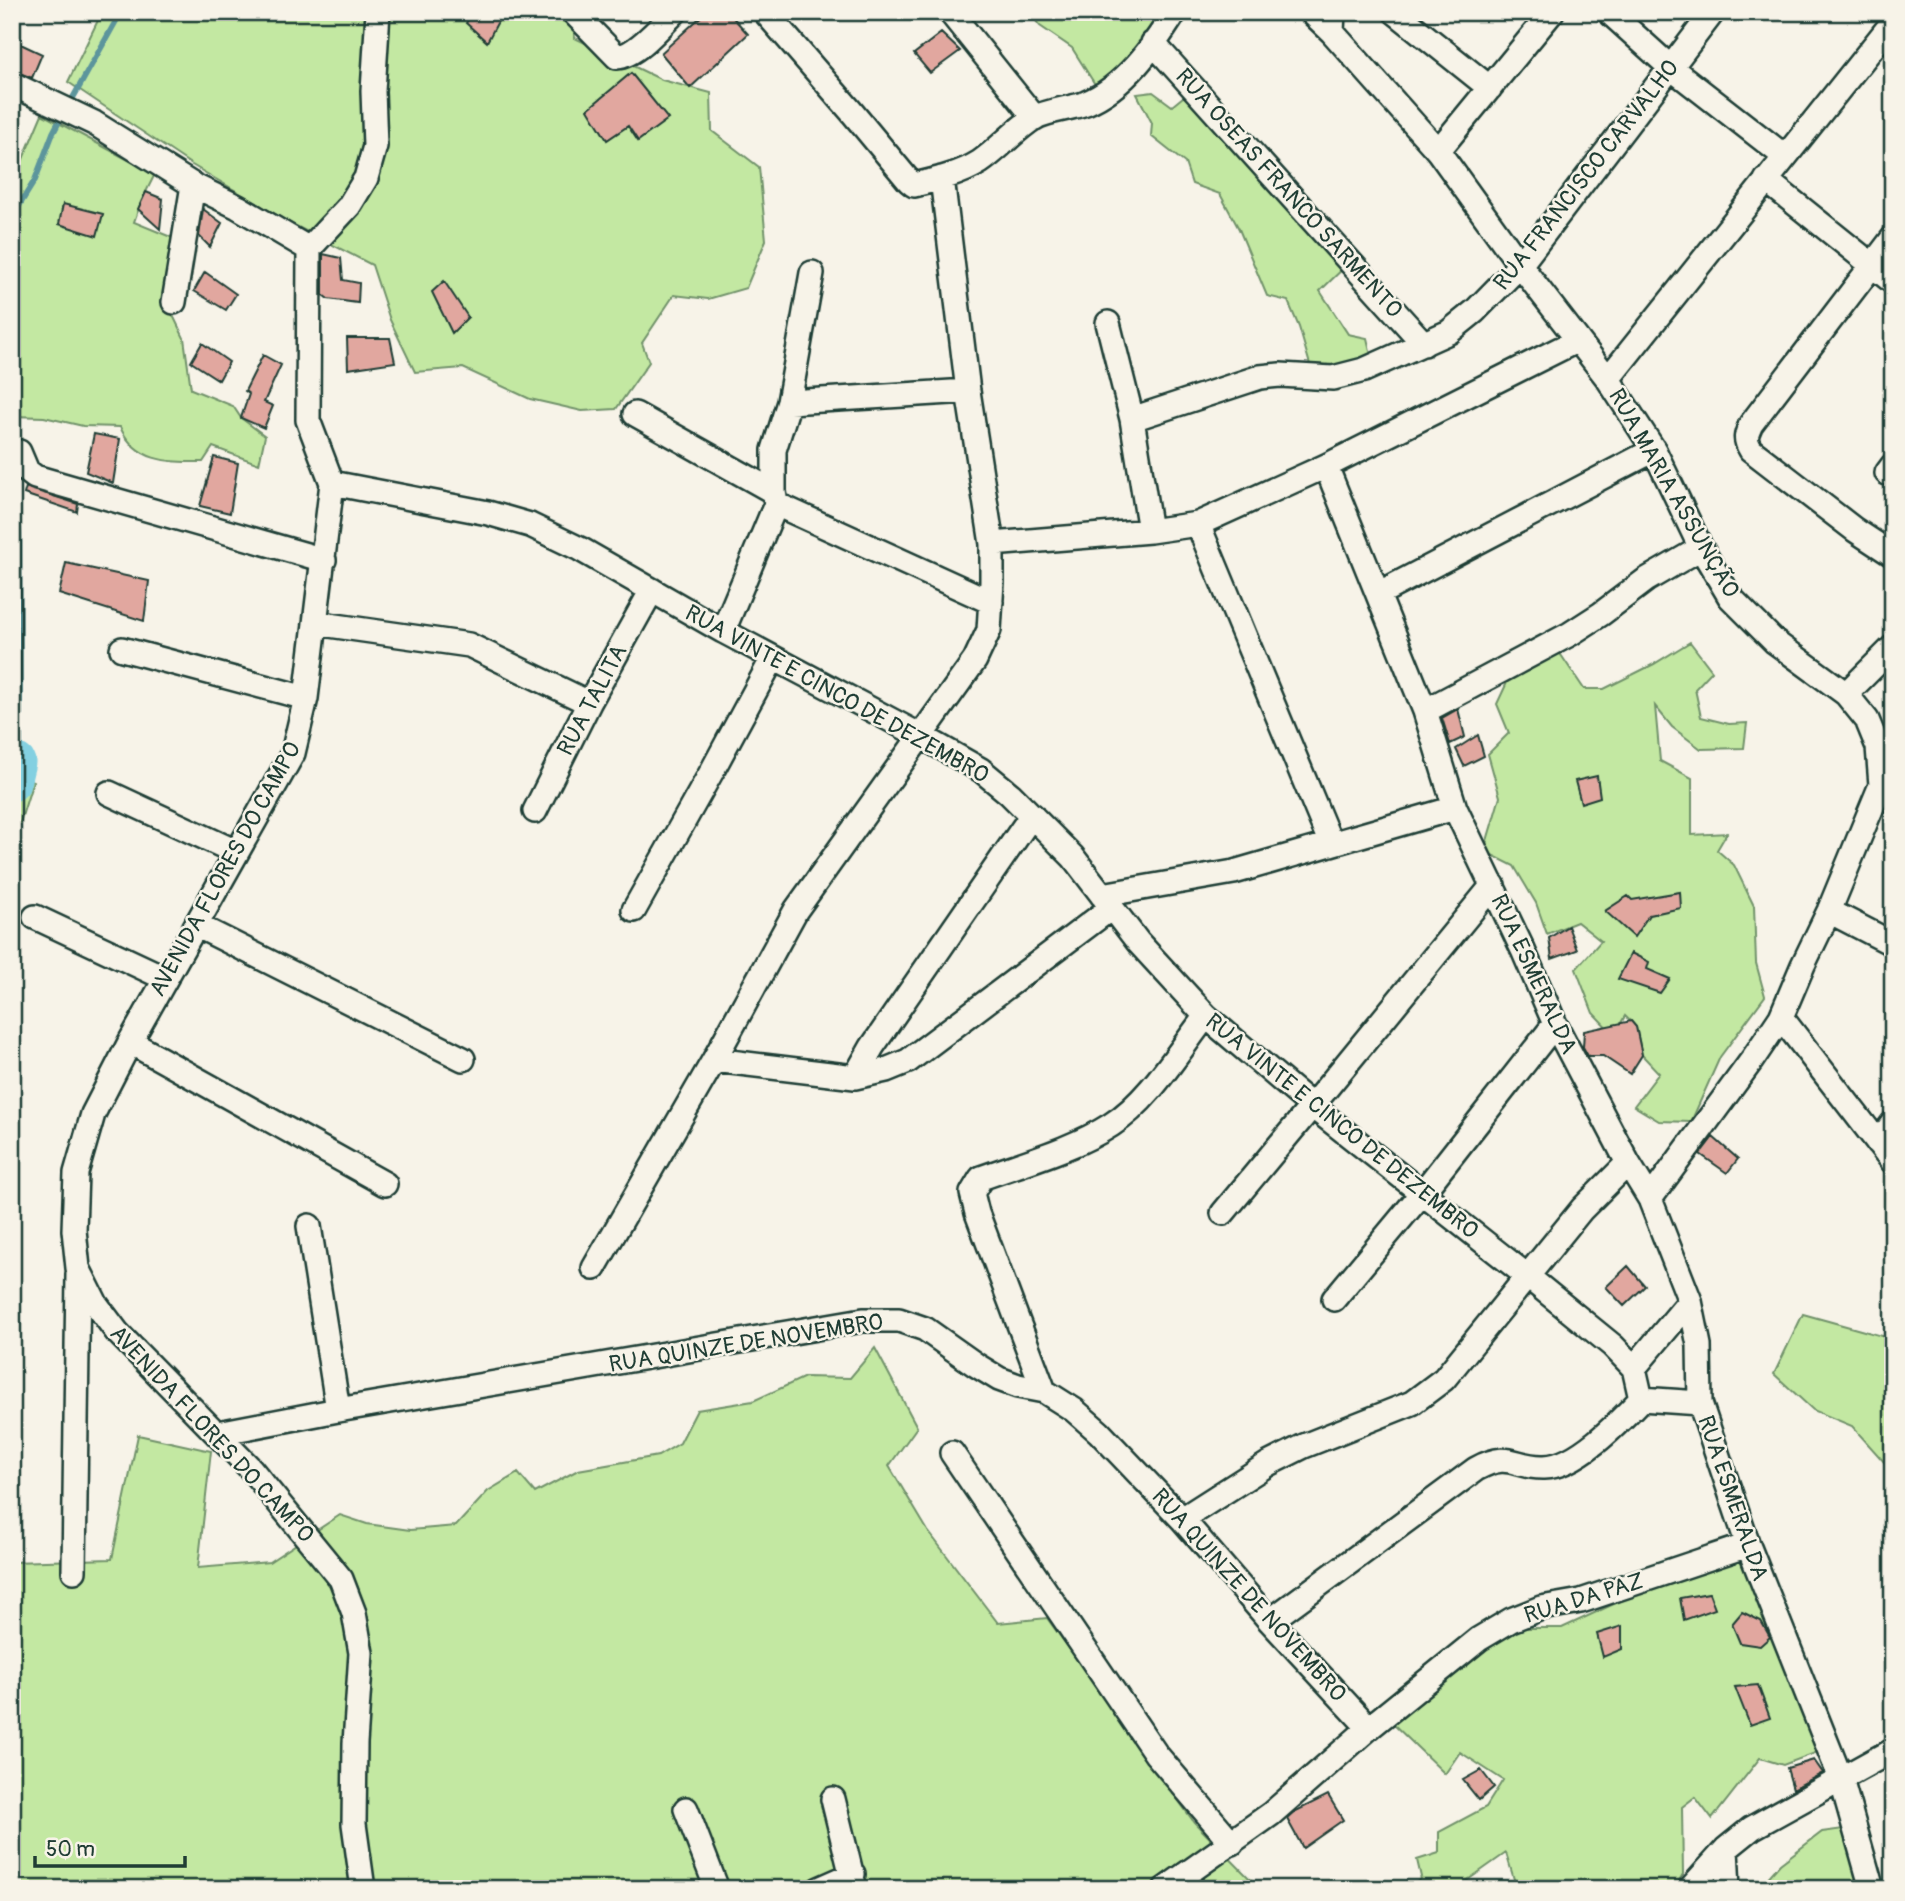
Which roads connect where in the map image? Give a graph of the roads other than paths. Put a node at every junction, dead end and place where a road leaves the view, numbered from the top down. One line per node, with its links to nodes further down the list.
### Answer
1 (378, 12): 25 (street)
2 (573, 12): 3 (street)
3 (675, 12)
4 (765, 12): 21 (street)
5 (950, 12): 18 (street)
6 (1175, 12): 14 (street)
7 (1311, 12): 12 (street, RUA MARIA ASSUNÇÃO)
8 (1395, 12): 17 (street)
9 (1552, 12): 17 (street)
10 (1608, 12): 15 (street)
11 (1713, 12): 15 (street, RUA FRANCISCO CARVALHO)
12 (1333, 22): 19 (street, RUA MARIA ASSUNÇÃO)
13 (1893, 23): 20 (street)
14 (1153, 43): 18 (street); 33 (street, RUA OSEAS FRANCO SARMENTO)
15 (1671, 68): 20 (street); 26 (street, RUA FRANCISCO CARVALHO)
16 (12, 84): 23 (street)
17 (1490, 88): 19 (street)
18 (1035, 118): 21 (street)
19 (1438, 151): 26 (street, RUA MARIA ASSUNÇÃO)
20 (1784, 156): 22 (street)
21 (942, 178): 35 (street)
22 (1766, 180): 27 (street); 34 (street)
23 (192, 186): 25 (street); 30 (street)
24 (1893, 239): 27 (street)
25 (309, 249): 42 (street, AVENIDA FLORES DO CAMPO)
26 (1520, 265): 32 (street, RUA MARIA ASSUNÇÃO); 33 (street, RUA FRANCISCO CARVALHO)
27 (1872, 265): 29 (street); 48 (street)
28 (812, 273): 36 (street)
29 (1893, 282)
30 (174, 302)
31 (1108, 323): 38 (street)
32 (1578, 340): 34 (street, RUA MARIA ASSUNÇÃO); 41 (street)
33 (1424, 344): 38 (street, RUA FRANCISCO CARVALHO)
34 (1608, 379): 39 (street, RUA MARIA ASSUNÇÃO)
35 (968, 391): 36 (street); 46 (street)
36 (789, 402): 43 (street)
37 (635, 414): 43 (street)
38 (1132, 419): 45 (street)
39 (1654, 450): 47 (street, RUA MARIA ASSUNÇÃO); 51 (street)
40 (19, 452): 49 (street)
41 (1326, 466): 44 (street); 51 (street, RUA ESMERALDA)
42 (332, 483): 49 (street, AVENIDA FLORES DO CAMPO); 50 (street, RUA VINTE E CINCO DE DEZEMBRO)
43 (775, 498): 52 (street); 54 (street)
44 (1198, 524): 45 (street); 67 (street)
45 (1150, 531): 46 (street)
46 (992, 544): 52 (street)
47 (1701, 548): 58 (street, RUA MARIA ASSUNÇÃO); 61 (street)
48 (1893, 555)
49 (324, 560): 53 (street, AVENIDA FLORES DO CAMPO)
50 (652, 590): 54 (street, RUA VINTE E CINCO DE DEZEMBRO); 60 (street, RUA TALITA)
51 (1378, 594): 61 (street, RUA ESMERALDA)
52 (991, 602): 62 (street)
53 (315, 623): 59 (street, AVENIDA FLORES DO CAMPO); 60 (street)
54 (723, 631): 57 (street, RUA VINTE E CINCO DE DEZEMBRO)
55 (1893, 646): 58 (street)
56 (122, 649): 59 (street)
57 (773, 658): 62 (street, RUA VINTE E CINCO DE DEZEMBRO); 71 (street)
58 (1846, 694): 72 (street, RUA MARIA ASSUNÇÃO)
59 (306, 698): 68 (street, AVENIDA FLORES DO CAMPO)
60 (589, 702): 65 (street, RUA TALITA)
61 (1425, 711): 64 (street, RUA ESMERALDA)
62 (921, 736): 66 (street, RUA VINTE E CINCO DE DEZEMBRO); 82 (street)
63 (109, 793): 68 (street)
64 (1455, 808): 67 (street); 69 (street, RUA ESMERALDA)
65 (535, 811)
66 (1032, 815): 70 (street, RUA VINTE E CINCO DE DEZEMBRO); 83 (street)
67 (1331, 844): 70 (street)
68 (236, 852): 74 (street, AVENIDA FLORES DO CAMPO)
69 (1493, 885): 79 (street, RUA ESMERALDA); 84 (street)
70 (1106, 902): 77 (street, RUA VINTE E CINCO DE DEZEMBRO); 83 (street)
71 (634, 910)
72 (1829, 911): 75 (street); 78 (street, RUA MARIA ASSUNÇÃO)
73 (35, 917): 76 (street)
74 (196, 925): 76 (street, AVENIDA FLORES DO CAMPO); 81 (street)
75 (1893, 944)
76 (165, 978): 80 (street, AVENIDA FLORES DO CAMPO)
77 (1206, 1016): 84 (street, RUA VINTE E CINCO DE DEZEMBRO); 100 (street)
78 (1781, 1017): 86 (street); 91 (street, RUA MARIA ASSUNÇÃO)
79 (1555, 1024): 88 (street, RUA ESMERALDA); 90 (street)
80 (130, 1042): 89 (street); 94 (street, AVENIDA FLORES DO CAMPO)
81 (463, 1059)
82 (714, 1059): 83 (street); 95 (street)
83 (855, 1077)
84 (1312, 1106): 90 (street, RUA VINTE E CINCO DE DEZEMBRO); 92 (street)
85 (1893, 1123): 86 (street)
86 (1878, 1143): 87 (street)
87 (1893, 1161)
88 (1628, 1163): 91 (street, RUA ESMERALDA); 96 (street)
89 (386, 1184)
90 (1423, 1192): 96 (street, RUA VINTE E CINCO DE DEZEMBRO); 97 (street)
91 (1650, 1199): 98 (street, RUA ESMERALDA)
92 (1223, 1213)
93 (309, 1226): 103 (street)
94 (78, 1268): 104 (street, AVENIDA FLORES DO CAMPO); 108 (street, AVENIDA FLORES DO CAMPO)
95 (594, 1268)
96 (1528, 1276): 99 (street, RUA VINTE E CINCO DE DEZEMBRO); 106 (street)
97 (1334, 1299)
98 (1690, 1301): 99 (street); 102 (street, RUA ESMERALDA)
99 (1634, 1368): 101 (street)
100 (1044, 1391): 103 (street, RUA QUINZE DE NOVEMBRO); 106 (street, RUA QUINZE DE NOVEMBRO)
101 (1641, 1399): 102 (street); 109 (street)
102 (1700, 1403): 107 (street, RUA ESMERALDA)
103 (338, 1410): 104 (street, RUA QUINZE DE NOVEMBRO)
104 (218, 1433): 118 (street, AVENIDA FLORES DO CAMPO)
105 (952, 1452): 115 (street)
106 (1182, 1519): 109 (street, RUA QUINZE DE NOVEMBRO)
107 (1748, 1545): 110 (street, RUA DA PAZ); 112 (street, RUA ESMERALDA)
108 (74, 1571)
109 (1270, 1621): 110 (street, RUA QUINZE DE NOVEMBRO)
110 (1369, 1728): 115 (street, RUA DA PAZ)
111 (1893, 1750): 112 (street)
112 (1841, 1779): 116 (street); 124 (street, RUA ESMERALDA)
113 (833, 1799): 117 (street)
114 (686, 1809): 119 (street)
115 (1232, 1843): 121 (street, RUA DA PAZ)
116 (1726, 1849): 122 (street); 123 (street)
117 (854, 1881): 120 (street)
118 (363, 1889)
119 (717, 1889)
120 (819, 1889)
121 (1165, 1889)
122 (1690, 1889)
123 (1728, 1889)
124 (1872, 1889)

